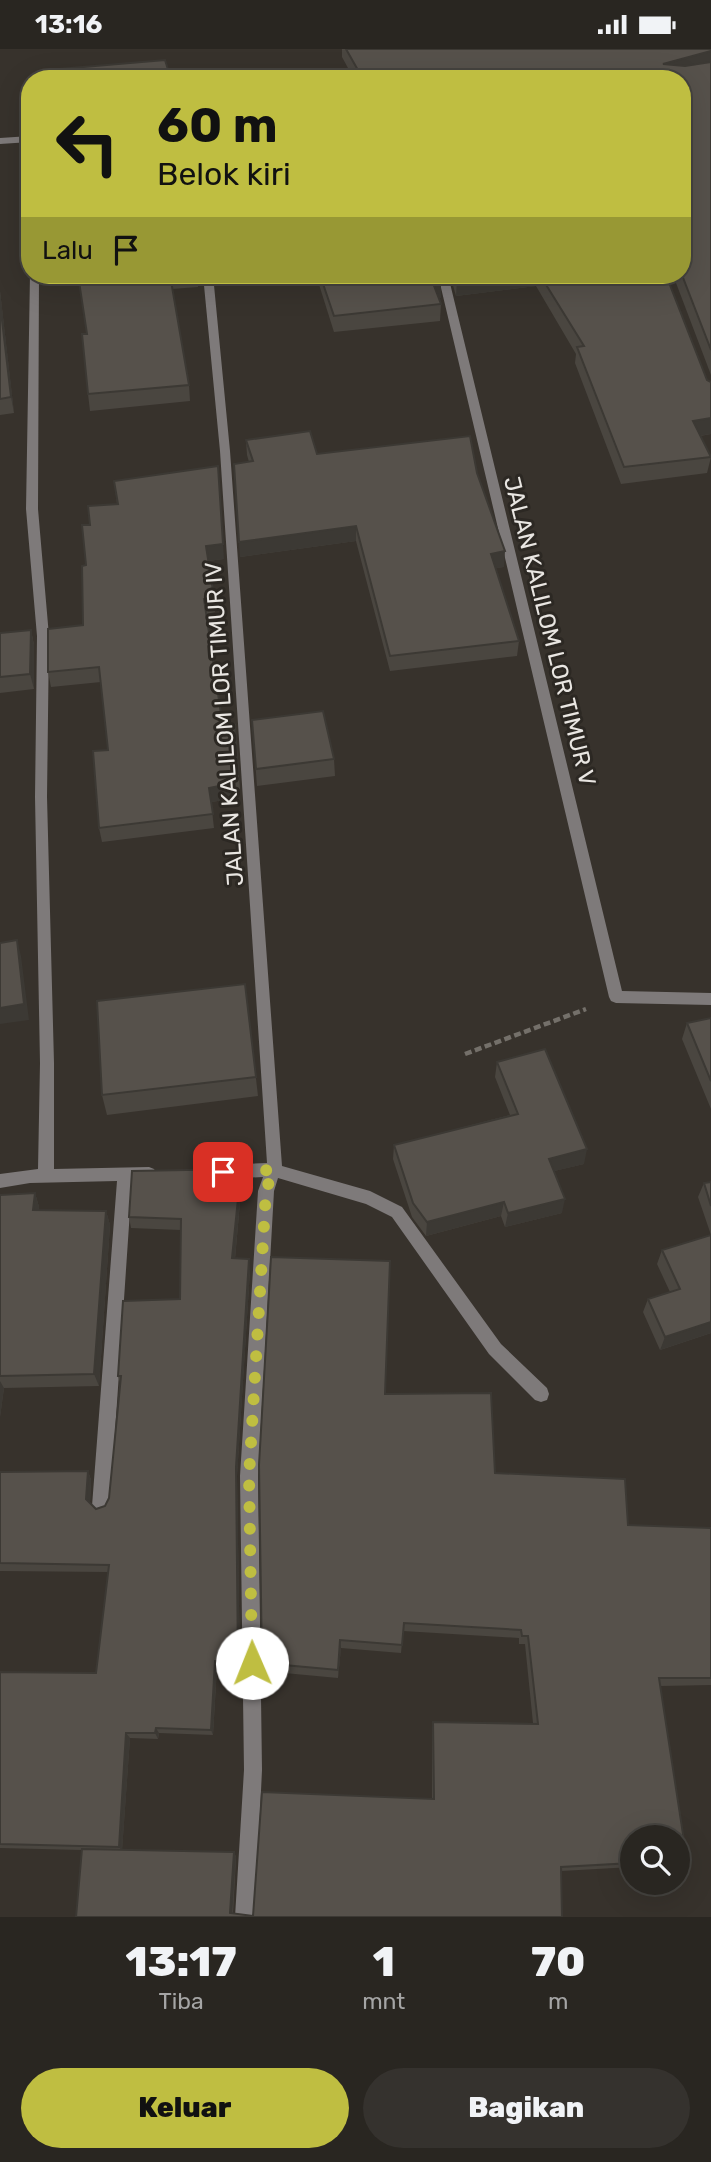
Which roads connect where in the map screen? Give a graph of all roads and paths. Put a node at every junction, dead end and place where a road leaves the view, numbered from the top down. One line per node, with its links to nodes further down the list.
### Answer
1 (21, 140): 2 (street)
2 (0, 141)
3 (33, 284): 13 (street)
4 (209, 284): 9 (street, JALAN KALILOM LOR TIMUR IV)
5 (445, 284): 6 (street, JALAN KALILOM LOR TIMUR V)
6 (616, 997): 7 (street); 8 (path)
7 (711, 999)
8 (465, 1054)
9 (273, 1170): 10 (street); 15 (street); 17 (street, JALAN KALILOM LOR TIMUR IV)
10 (206, 1172)
11 (165, 1173): 12 (street)
12 (125, 1174): 13 (street); 16 (street)
13 (46, 1176): 14 (street)
14 (0, 1181)
15 (541, 1394)
16 (101, 1506)
17 (245, 1917)

